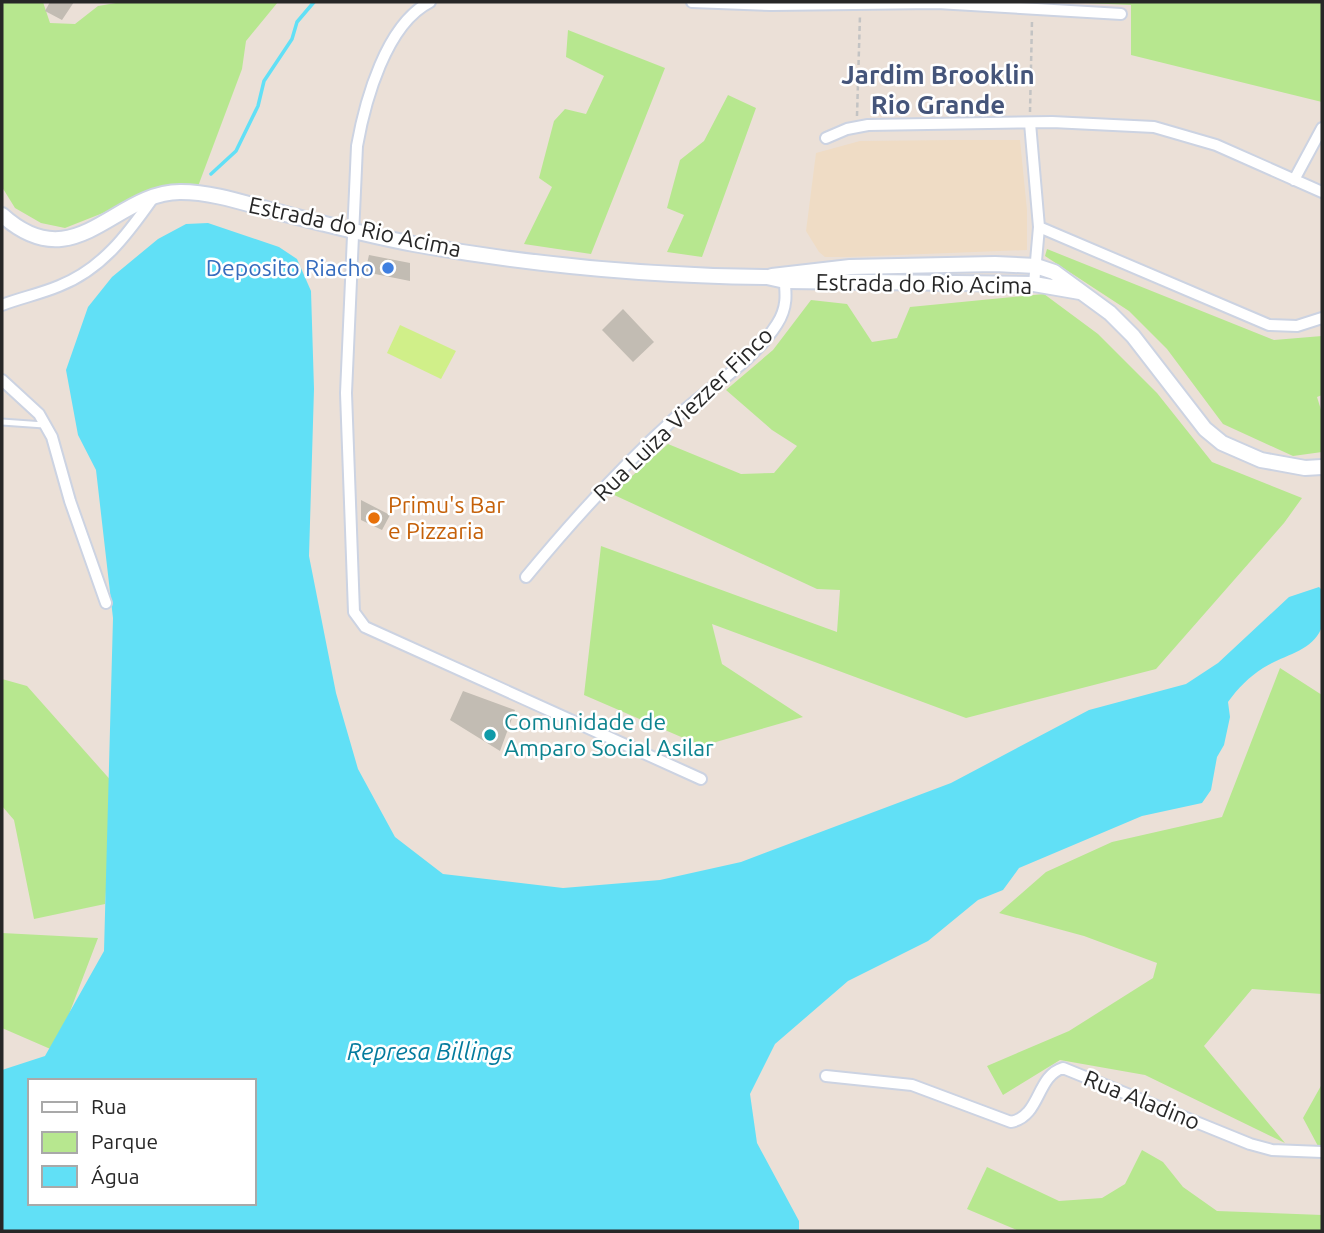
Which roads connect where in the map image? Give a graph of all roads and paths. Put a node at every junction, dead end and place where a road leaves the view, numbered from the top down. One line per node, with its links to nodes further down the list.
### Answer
1 (430, 2): 15 (street)
2 (692, 2): 3 (street)
3 (1033, 7): 4 (street); 6 (path)
4 (1121, 14)
5 (860, 15): 7 (path)
6 (1030, 123): 7 (street); 10 (street); 14 (street)
7 (857, 127): 9 (street)
8 (1322, 128): 10 (street)
9 (826, 138)
10 (1294, 180): 11 (street)
11 (1322, 192)
12 (153, 198): 13 (main road, Estrada do Rio Acima); 15 (main road, Estrada do Rio Acima); 20 (street)
13 (2, 215)
14 (1039, 227): 16 (street); 21 (street)
15 (353, 230): 17 (main road, Estrada do Rio Acima); 28 (street)
16 (1036, 266): 17 (main road, Estrada do Rio Acima); 18 (street); 19 (main road, Estrada do Rio Acima)
17 (784, 277): 18 (main road, Estrada do Rio Acima); 26 (street, Rua Luiza Viezzer Finco)
18 (1034, 284): 19 (main road, Estrada do Rio Acima)
19 (1080, 292): 25 (main road, Estrada do Rio Acima)
20 (2, 305)
21 (1322, 318)
22 (2, 380): 24 (street)
23 (2, 422): 24 (lane)
24 (46, 425): 27 (street)
25 (1322, 467)
26 (526, 577)
27 (106, 603)
28 (701, 779)
29 (825, 1076): 30 (street, Rua Aladino)
30 (1322, 1152)

